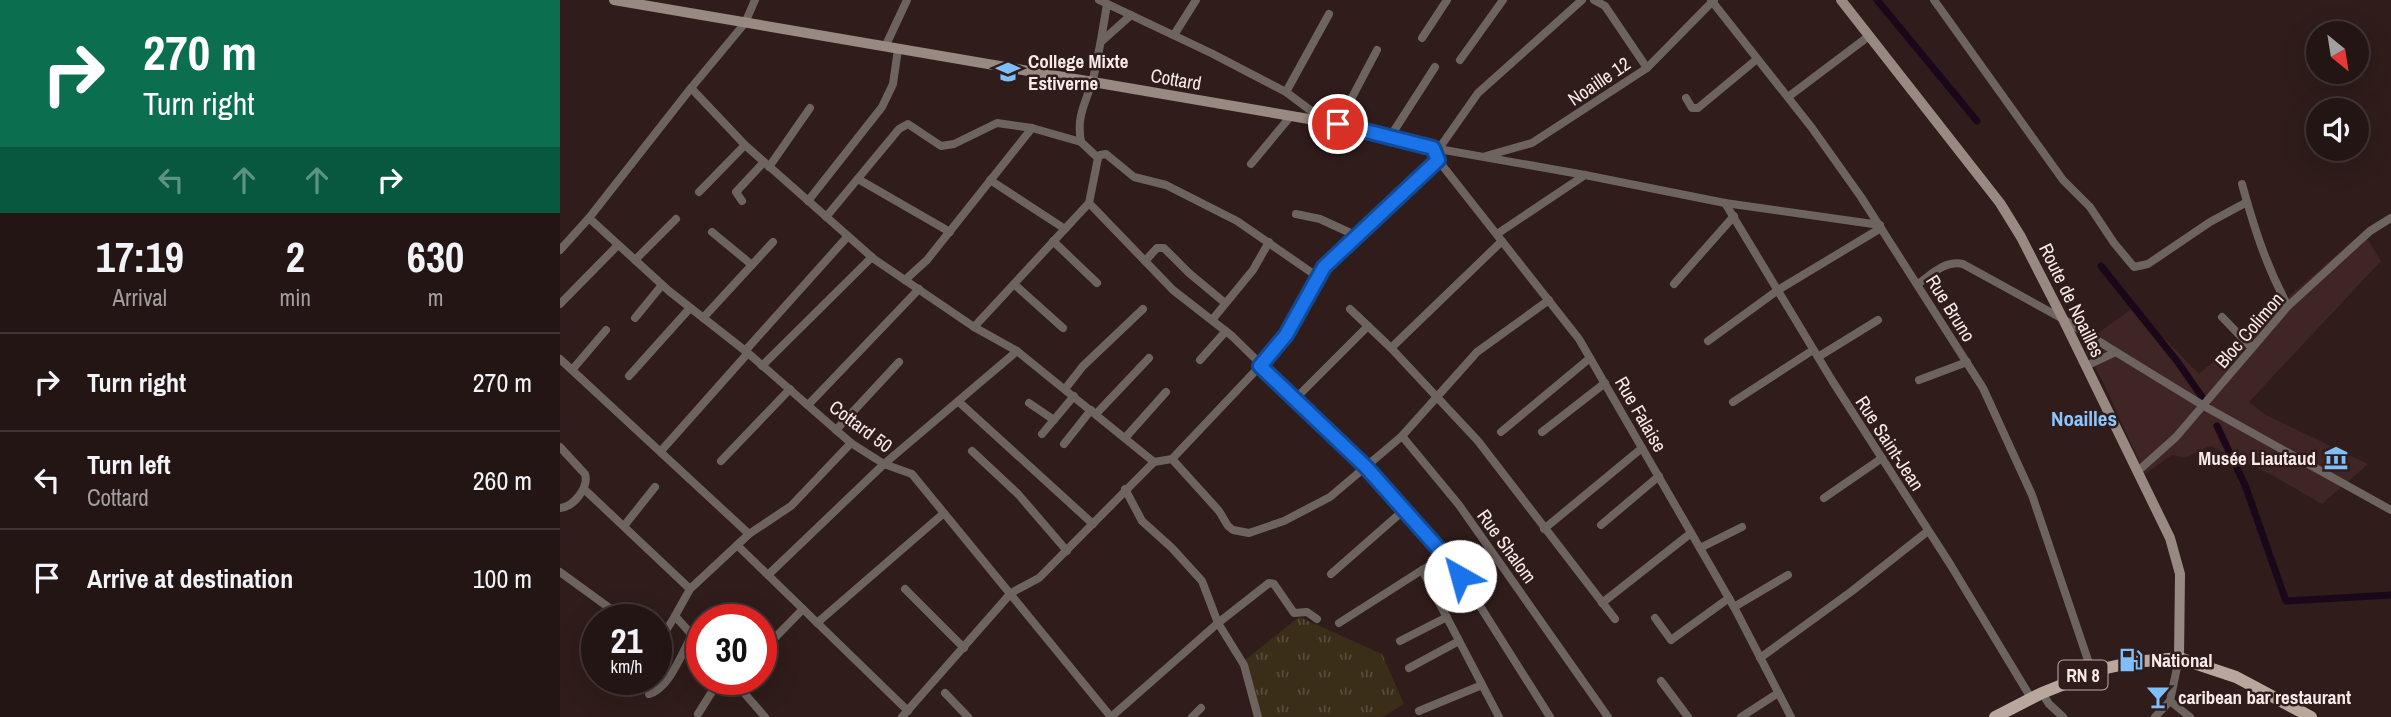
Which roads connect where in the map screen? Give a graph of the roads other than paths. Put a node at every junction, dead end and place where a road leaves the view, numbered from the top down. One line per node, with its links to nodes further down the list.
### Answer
1 (614, 0): 16 (street, Cottard)
2 (755, 0): 16 (street)
3 (907, 0): 21 (street)
4 (1196, 0): 17 (street)
5 (1447, 0): 19 (street)
6 (1503, 0): 25 (street)
7 (1582, 0): 41 (street)
8 (1594, 0): 13 (street)
9 (1841, 0): 18 (street, Route de Noailles)
10 (1934, 0): 54 (street)
11 (1712, 1): 24 (street, Rue Bruno); 27 (street, Noaille 12)
12 (1103, 2): 14 (street); 20 (street)
13 (1607, 3): 27 (street)
14 (1131, 15): 17 (street); 20 (street)
15 (1329, 15): 30 (street)
16 (745, 23): 21 (street, Cottard); 29 (street)
17 (1174, 35): 30 (street)
18 (1868, 36): 31 (street); 98 (street, Route de Noailles)
19 (1422, 38)
20 (1101, 42): 28 (street)
21 (885, 47): 22 (street, Cottard)
22 (898, 49): 28 (street, Cottard); 53 (street)
23 (1377, 50): 36 (street)
24 (1757, 59): 31 (street, Rue Bruno); 32 (street)
25 (1460, 60)
26 (1435, 67): 38 (street)
27 (1647, 68): 42 (street, Noaille 12)
28 (1092, 81): 34 (street, Cottard); 39 (street)
29 (691, 88): 40 (street); 59 (street)
30 (1286, 92): 35 (street)
31 (1788, 97): 63 (street, Rue Bruno)
32 (1686, 98)
33 (810, 107): 45 (street)
34 (1290, 117): 35 (street, Cottard); 46 (street)
35 (1325, 122): 36 (street, Cottard)
36 (1338, 124): 38 (street, Cottard)
37 (1032, 128): 39 (street); 48 (street); 49 (street)
38 (1390, 136): 41 (street, Cottard)
39 (1081, 142): 43 (street)
40 (745, 145): 45 (street); 51 (street)
41 (1436, 149): 42 (street); 44 (street, Rue Falaise)
42 (1482, 157): 47 (street)
43 (1098, 158): 55 (street); 72 (street)
44 (1438, 160): 68 (street); 69 (street, Rue Falaise)
45 (767, 164): 52 (street); 53 (street)
46 (1251, 164)
47 (1584, 175): 56 (street); 69 (street)
48 (858, 179): 60 (street); 66 (street)
49 (990, 180): 64 (street); 66 (street)
50 (2242, 184): 54 (street)
51 (699, 192)
52 (742, 201)
53 (808, 201): 60 (street)
54 (2247, 202): 91 (street)
55 (1089, 203): 64 (street); 77 (street)
56 (1726, 203): 58 (street, Rue Saint-Jean); 63 (street)
57 (1296, 214): 68 (street)
58 (1734, 216): 83 (street); 87 (street, Rue Saint-Jean)
59 (589, 218): 73 (street, Cottard 50); 74 (street)
60 (826, 218): 67 (street)
61 (2391, 218): 91 (street, Bloc Colimon)
62 (676, 219): 76 (street)
63 (1880, 226): 84 (street, Rue Bruno); 87 (street)
64 (1065, 229): 70 (street)
65 (712, 232): 78 (street)
66 (950, 232): 80 (street)
67 (848, 236): 75 (street); 110 (street)
68 (1357, 236): 79 (street)
69 (1500, 238): 88 (street, Rue Falaise); 107 (street)
70 (1054, 241): 81 (street); 82 (street)
71 (773, 242): 78 (street)
72 (1269, 242): 79 (street); 89 (street)
73 (618, 245): 76 (street, Cottard 50); 90 (street)
74 (560, 250)
75 (872, 257): 80 (street); 119 (street)
76 (635, 260): 85 (street, Cottard 50)
77 (1145, 261): 89 (street); 99 (street)
78 (752, 265): 97 (street)
79 (1318, 277): 120 (street)
80 (905, 280): 86 (street)
81 (1097, 283)
82 (1014, 284): 102 (street); 103 (street)
83 (1674, 284)
84 (1918, 284): 98 (street); 118 (street, Rue Bruno)
85 (663, 285): 92 (street, Cottard 50); 96 (street)
86 (919, 289): 102 (street); 135 (street)
87 (1778, 290): 106 (street); 112 (street, Rue Saint-Jean)
88 (1549, 300): 114 (street, Rue Falaise); 130 (street)
89 (1226, 303): 99 (street)
90 (560, 304)
91 (2288, 306): 108 (street, Bloc Colimon)
92 (690, 308): 97 (street, Cottard 50); 123 (street)
93 (1143, 309): 127 (street)
94 (1350, 309): 101 (street)
95 (2222, 317): 108 (street)
96 (635, 318)
97 (703, 318): 110 (street, Cottard 50)
98 (2063, 319): 111 (street); 121 (street, Route de Noailles)
99 (1212, 320): 105 (street)
100 (1878, 320): 112 (street)
101 (1368, 326): 107 (street); 131 (street)
102 (974, 327): 109 (street)
103 (1063, 328)
104 (606, 330): 122 (street)
105 (1226, 331): 116 (street); 120 (street)
106 (1708, 341)
107 (1391, 348): 130 (street)
108 (2252, 348): 136 (street, Bloc Colimon)
109 (1017, 351): 127 (street); 133 (street)
110 (747, 352): 119 (street, Cottard 50); 149 (street)
111 (2116, 352): 121 (street); 136 (street)
112 (1816, 353): 132 (street); 152 (street, Rue Saint-Jean)
113 (1149, 358): 137 (street)
114 (1590, 358): 125 (street, Rue Falaise); 140 (street)
115 (560, 359): 122 (street)
116 (1200, 360)
117 (899, 362): 139 (street)
118 (1967, 362): 124 (street); 210 (street, Rue Bruno)
119 (762, 366): 126 (street, Cottard 50)
120 (1260, 366): 131 (street); 151 (street)
121 (2086, 366): 157 (street, Route de Noailles)
122 (572, 370): 149 (street)
123 (629, 376)
124 (1919, 380)
125 (1605, 383): 141 (street); 148 (street, Rue Falaise)
126 (790, 389): 135 (street, Cottard 50); 153 (street)
127 (1065, 389): 129 (street)
128 (1166, 392): 144 (street)
129 (1074, 396): 137 (street); 138 (street)
130 (1436, 396): 143 (street); 171 (street)
131 (1296, 398): 156 (street)
132 (1733, 401)
133 (959, 402): 155 (street); 167 (street)
134 (1029, 403): 138 (street)
135 (808, 405): 139 (street, Cottard 50)
136 (2204, 406): 157 (street, Bloc Colimon); 165 (street)
137 (1094, 412): 144 (street); 146 (street)
138 (1054, 420): 142 (street)
139 (836, 430): 145 (street, Cottard 50)
140 (1501, 432)
141 (1542, 432)
142 (1042, 434)
143 (1402, 436): 156 (street); 230 (street, Rue Shalom)
144 (1125, 438): 154 (street)
145 (851, 443): 155 (street, Cottard 50); 174 (street)
146 (1064, 444)
147 (560, 447): 160 (street)
148 (1642, 448): 158 (street, Rue Falaise); 171 (street)
149 (662, 451): 174 (street)
150 (972, 451): 177 (street)
151 (1171, 458): 154 (street); 156 (street)
152 (1882, 458): 162 (street); 172 (street, Rue Saint-Jean)
153 (721, 461)
154 (1154, 463): 161 (street)
155 (884, 464): 166 (street, Cottard 50); 182 (street)
156 (1366, 467): 164 (street)
157 (2138, 471): 207 (street, Route de Noailles)
158 (1658, 476): 168 (street); 173 (street, Rue Falaise)
159 (655, 487): 169 (street)
160 (584, 489): 163 (street); 169 (street)
161 (1125, 489): 167 (street); 197 (street)
162 (1824, 498)
163 (560, 508)
164 (1404, 510): 178 (street); 181 (street)
165 (2391, 510)
166 (944, 513): 186 (street, Cottard 50); 199 (street)
167 (1093, 524): 177 (street)
168 (1601, 525)
169 (624, 526): 184 (street)
170 (1742, 527): 176 (street)
171 (1544, 529): 187 (street)
172 (1928, 531): 206 (street); 217 (street, Rue Saint-Jean)
173 (1691, 533): 176 (street, Rue Falaise); 187 (street)
174 (749, 534): 175 (street)
175 (737, 545): 182 (street); 184 (street)
176 (1700, 548): 188 (street, Rue Falaise)
177 (1067, 551): 186 (street)
178 (1446, 557): 179 (street); 229 (street)
179 (1422, 570): 192 (street); 198 (street)
180 (560, 572): 189 (street)
181 (1331, 574)
182 (768, 575): 190 (street)
183 (1788, 575): 188 (street)
184 (690, 589): 191 (street)
185 (905, 589): 205 (street)
186 (1010, 593): 205 (street); 225 (street, Cottard 50)
187 (1602, 603): 195 (street)
188 (1732, 603): 193 (street); 206 (street, Rue Falaise)
189 (603, 604)
190 (803, 609): 199 (street); 201 (street)
191 (675, 616): 196 (street); 200 (street)
192 (1447, 617): 202 (street); 203 (street)
193 (1655, 618)
194 (1317, 619): 197 (street)
195 (1615, 619)
196 (672, 621)
197 (1218, 623): 225 (street); 227 (street)
198 (1339, 623)
199 (817, 624): 222 (street)
200 (686, 628)
201 (777, 636)
202 (1400, 641)
203 (1459, 641): 208 (street); 212 (street)
204 (686, 646): 209 (street)
205 (964, 648): 222 (street)
206 (1760, 658): 214 (street, Rue Falaise)
207 (2179, 658): 210 (main road, RN 8); 218 (street); 238 (main road, RN 8)
208 (1409, 668)
209 (672, 671)
210 (2092, 672): 217 (main road, RN 8)
211 (1661, 681): 231 (street)
212 (1482, 685): 220 (street); 228 (street)
213 (946, 693): 224 (street)
214 (1778, 693): 232 (street); 233 (street, Rue Falaise)
215 (710, 695): 221 (street)
216 (747, 695): 223 (street)
217 (2037, 695): 234 (main road, RN 8); 235 (street, Rue Saint-Jean)
218 (2171, 701): 236 (street); 237 (street)
219 (1201, 708): 226 (street)
220 (1419, 711)
221 (698, 714)
222 (905, 714)
223 (765, 717)
224 (968, 717)
225 (1111, 717)
226 (1192, 717)
227 (1258, 717)
228 (1499, 717)
229 (1550, 717)
230 (1608, 717)
231 (1688, 717)
232 (1741, 717)
233 (1791, 717)
234 (1995, 717)
235 (2063, 717)
236 (2155, 717)
237 (2190, 717)
238 (2311, 717)

